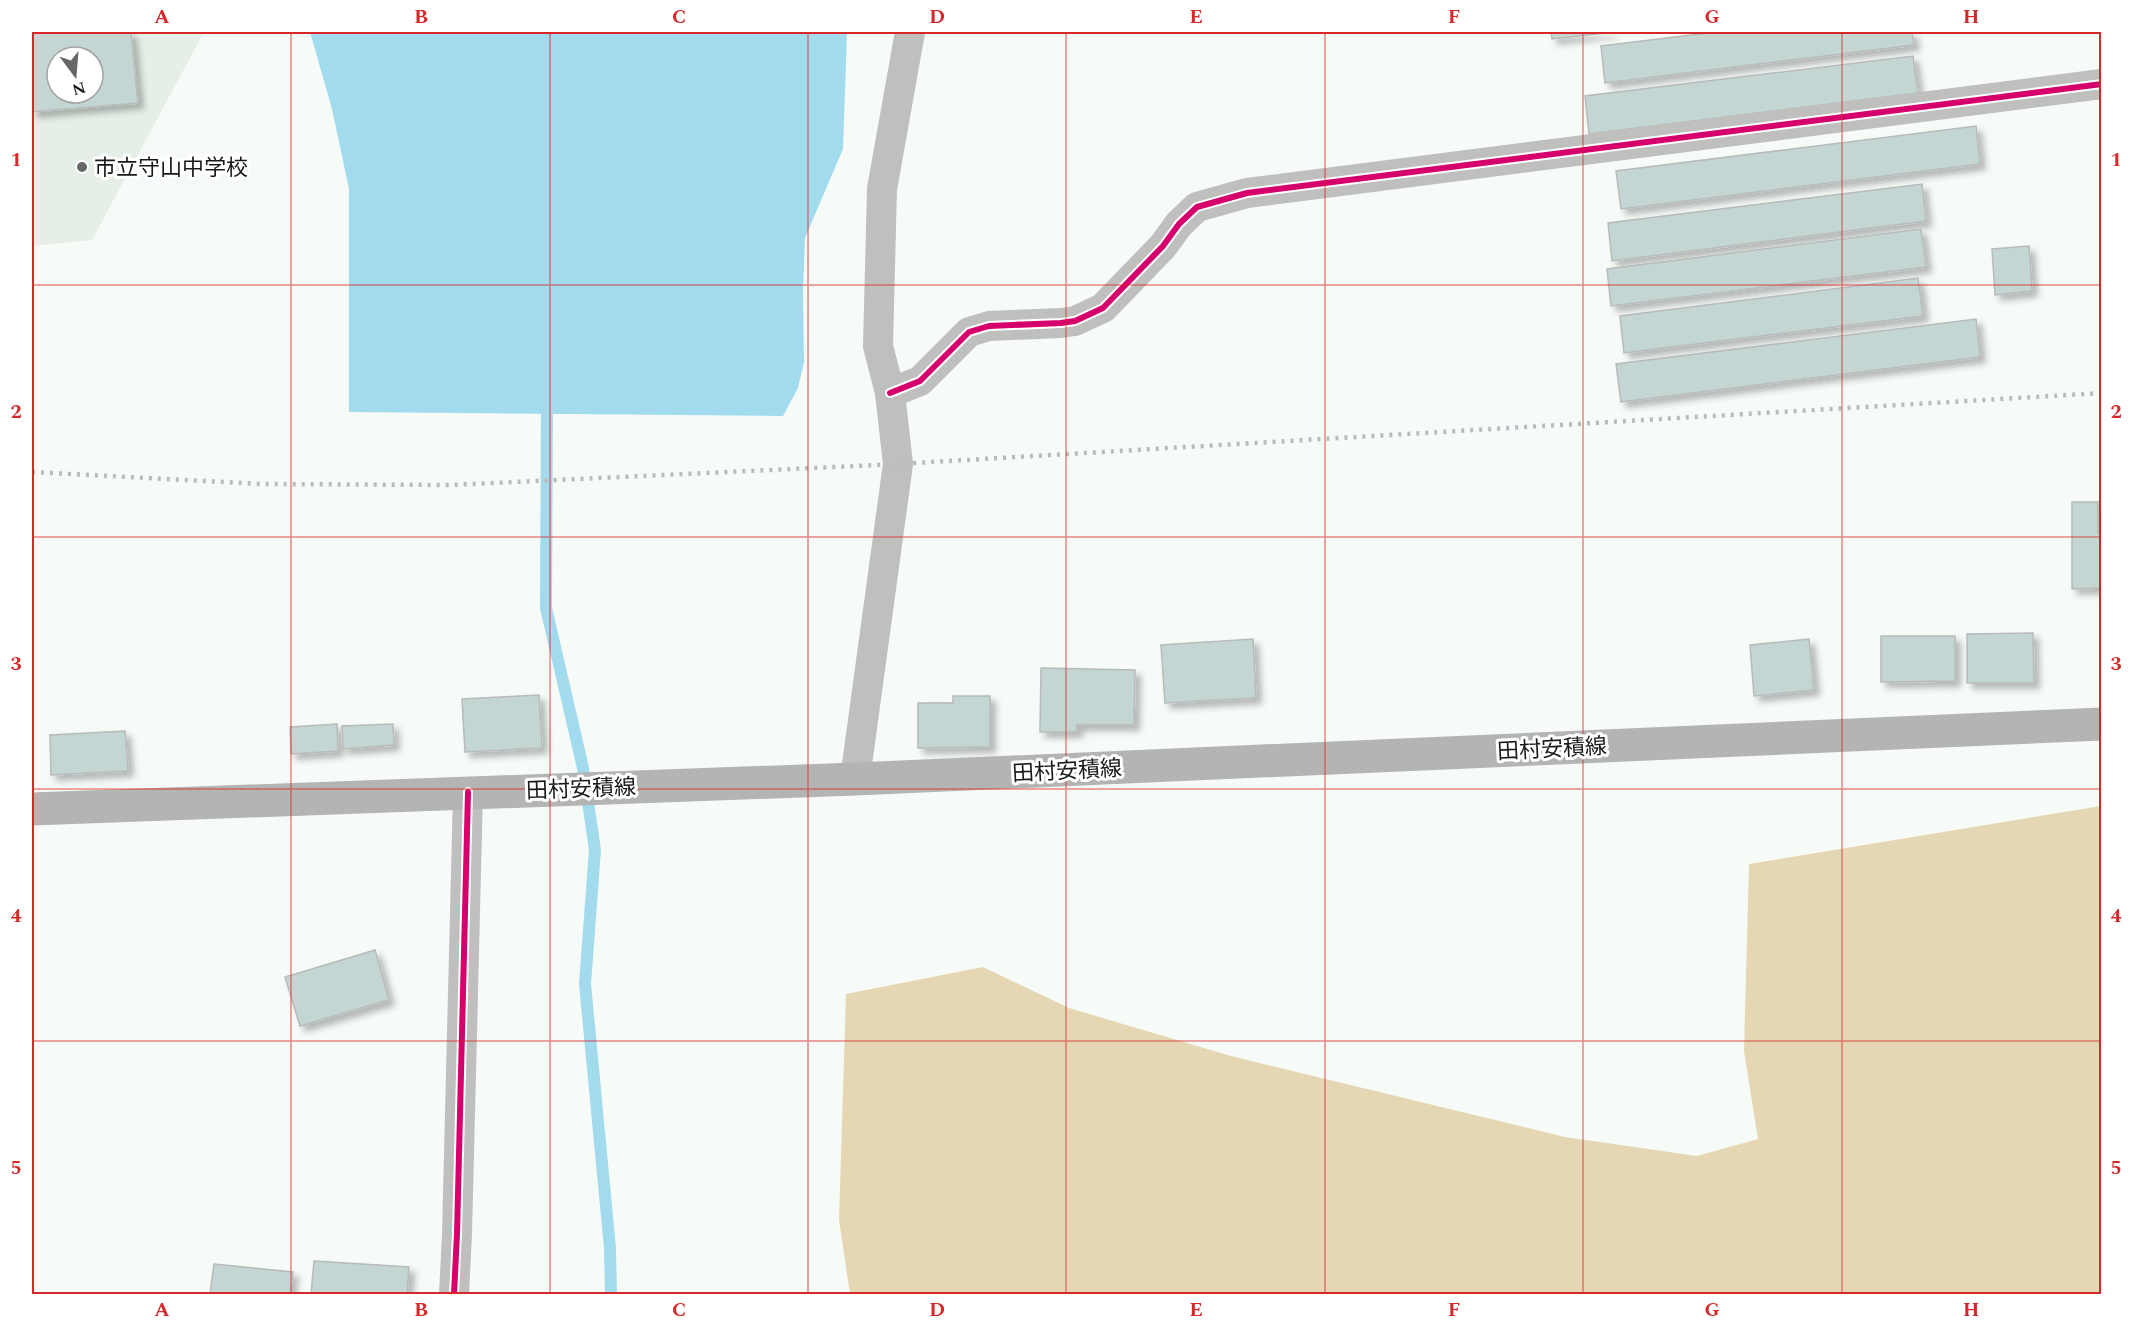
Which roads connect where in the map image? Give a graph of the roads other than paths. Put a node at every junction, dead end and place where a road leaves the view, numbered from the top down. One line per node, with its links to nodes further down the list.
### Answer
1 (910, 32): 3 (street)
2 (2102, 84): 3 (street)
3 (890, 393): 5 (street)
4 (2102, 724): 5 (main road, 田村安積線)
5 (855, 779): 6 (main road, 田村安積線)
6 (468, 792): 7 (main road, 田村安積線); 8 (street)
7 (32, 809)
8 (454, 1294)

